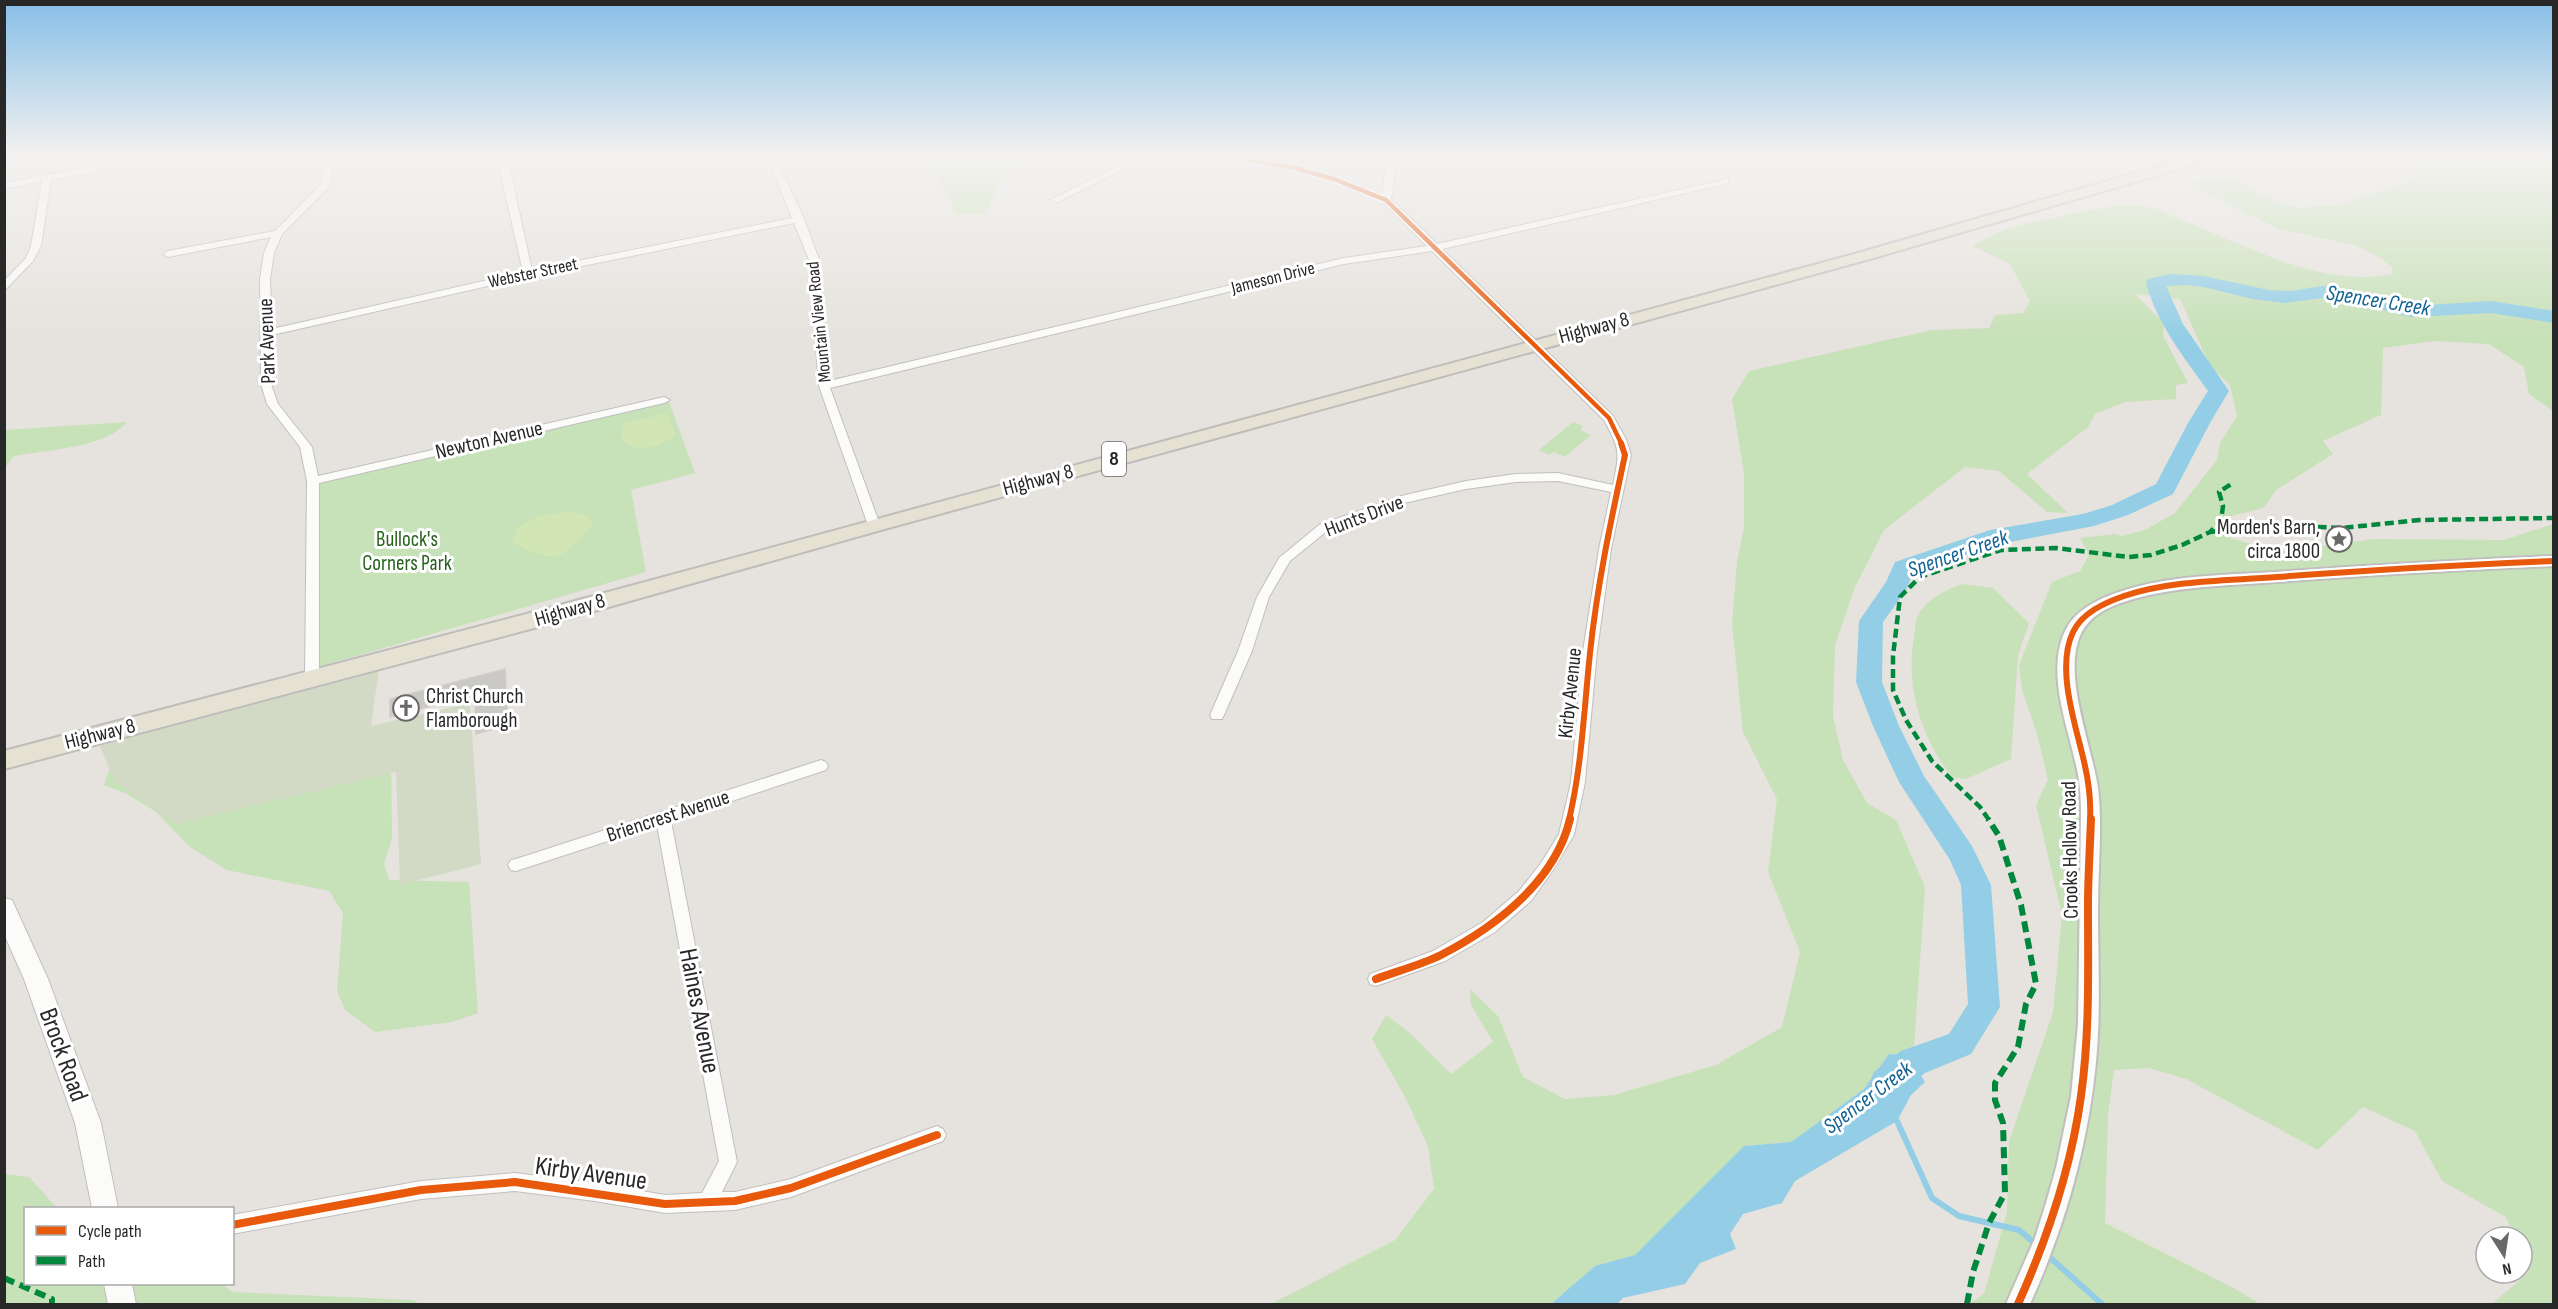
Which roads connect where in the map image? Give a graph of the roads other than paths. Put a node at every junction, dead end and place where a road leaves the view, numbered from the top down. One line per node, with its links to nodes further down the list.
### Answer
1 (41, 217): 12 (street)
2 (294, 217): 8 (street, Park Avenue)
3 (515, 217): 11 (street)
4 (1404, 217): 9 (street, Kirby Avenue)
5 (1573, 217): 9 (street, Jameson Drive)
6 (1999, 217): 14 (main road, Highway 8 / 8)
7 (799, 219): 11 (street, Webster Street); 15 (street, Mountain View Road)
8 (278, 233): 10 (street); 13 (street, Park Avenue)
9 (1435, 247): 14 (street, Kirby Avenue); 15 (street, Jameson Drive)
10 (168, 254)
11 (528, 274): 13 (street, Webster Street)
12 (4, 288)
13 (267, 333): 17 (street, Park Avenue)
14 (1534, 344): 18 (street, Kirby Avenue); 19 (main road, Highway 8 / 8)
15 (824, 386): 19 (street, Mountain View Road)
16 (664, 399): 17 (street, Newton Avenue)
17 (313, 481): 21 (street, Park Avenue)
18 (1619, 490): 22 (street, Hunts Drive); 28 (street, Kirby Avenue)
19 (874, 525): 21 (main road, Highway 8 / 8)
20 (2553, 561): 33 (street, Crooks Hollow Road)
21 (312, 680): 23 (main road, Highway 8 / 8)
22 (1217, 715)
23 (4, 760)
24 (821, 766): 25 (street, Briencrest Avenue)
25 (663, 817): 26 (street, Briencrest Avenue); 30 (street, Haines Avenue)
26 (516, 865)
27 (4, 907): 31 (main road, Brock Road)
28 (1376, 979)
29 (937, 1135): 30 (street, Kirby Avenue)
30 (708, 1201): 32 (street, Kirby Avenue)
31 (105, 1207)
32 (234, 1225)
33 (2018, 1305)

